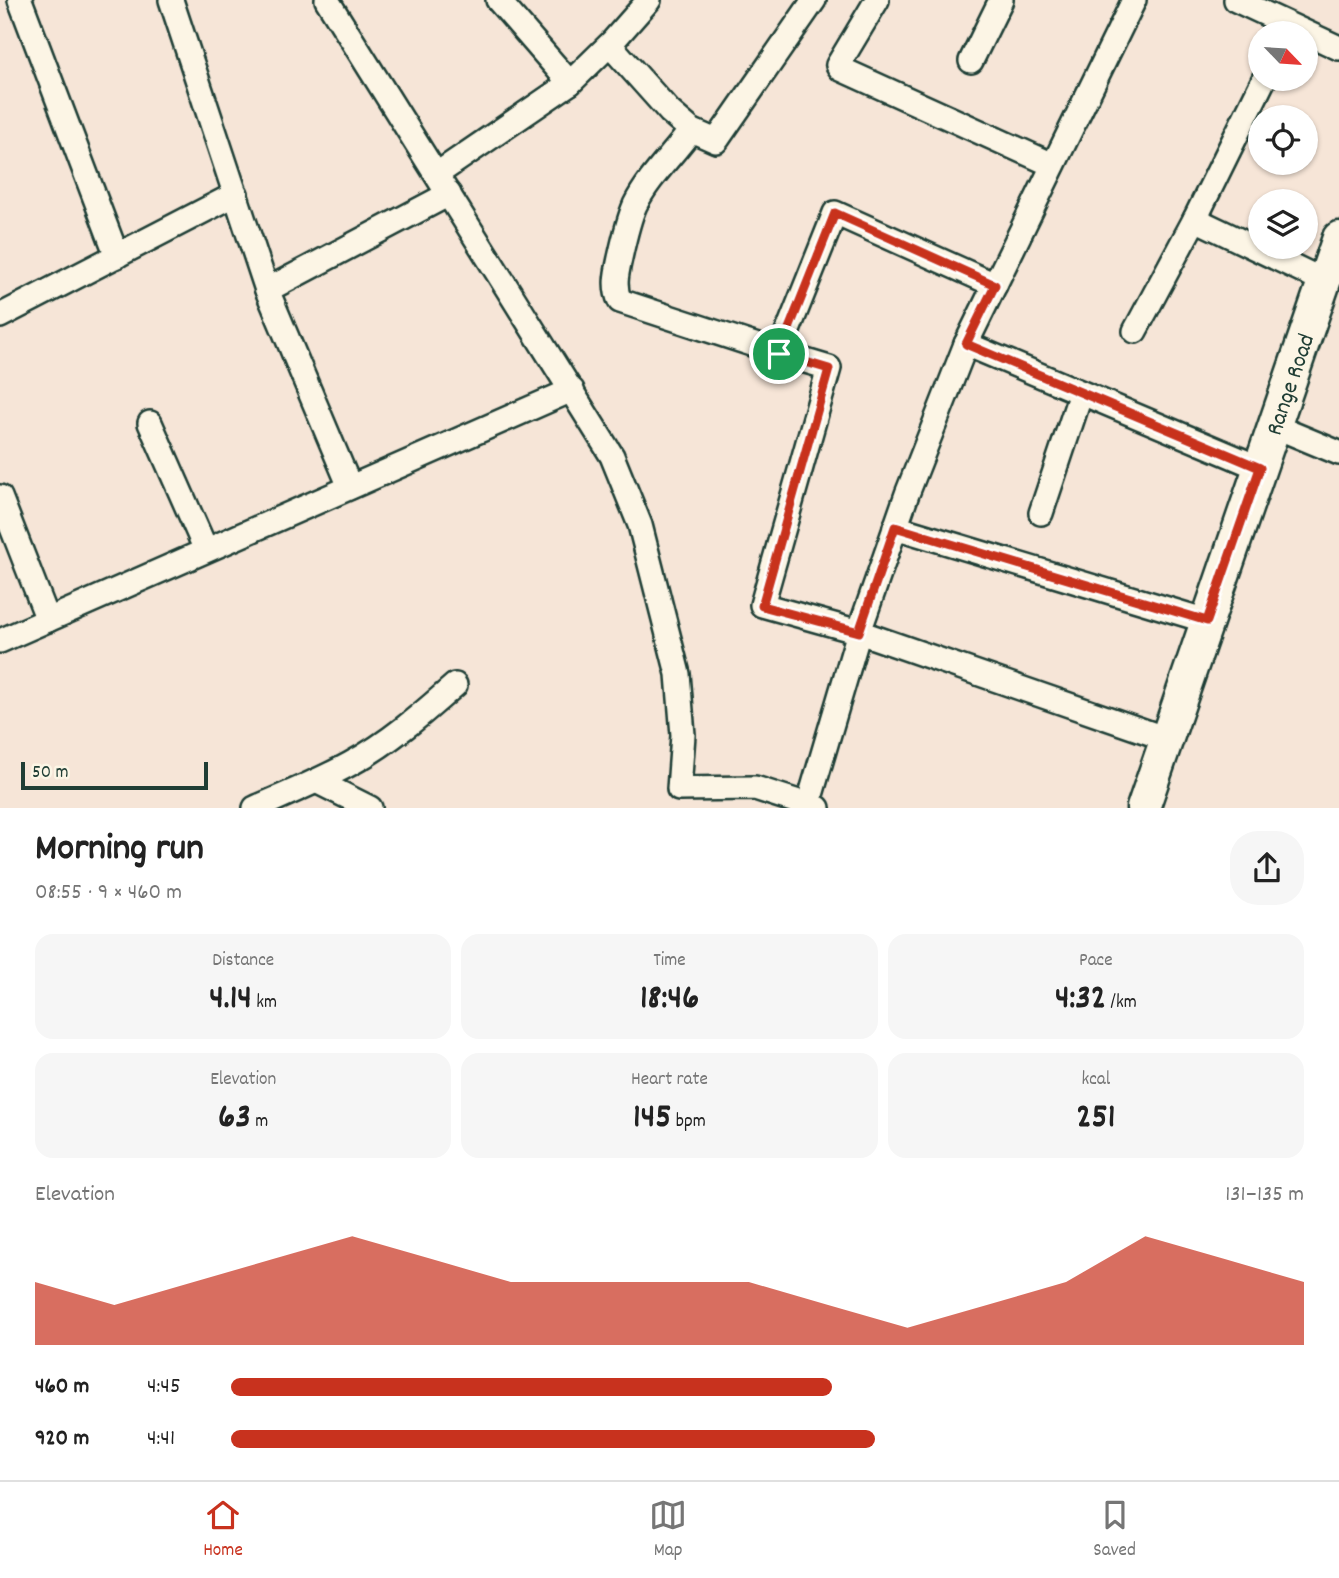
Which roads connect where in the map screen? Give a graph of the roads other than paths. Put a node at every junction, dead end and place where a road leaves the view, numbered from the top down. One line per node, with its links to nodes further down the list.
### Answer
1 (20, 0): 23 (street)
2 (171, 0): 19 (street)
3 (327, 0): 18 (street)
4 (498, 0): 14 (street)
5 (649, 0): 11 (street)
6 (814, 0): 16 (street)
7 (877, 0): 17 (street)
8 (1001, 0): 13 (street)
9 (1134, 0): 17 (street)
10 (1236, 0): 12 (street)
11 (610, 45): 14 (street); 16 (street)
12 (1339, 48)
13 (971, 61)
14 (570, 83): 18 (street)
15 (1258, 91): 21 (street)
16 (691, 130): 30 (street)
17 (1053, 165): 25 (street)
18 (436, 174): 20 (street)
19 (236, 194): 23 (street); 26 (street)
20 (449, 194): 26 (street); 31 (street)
21 (1195, 219): 24 (street); 28 (street)
22 (1339, 238): 24 (main road, Range Road)
23 (117, 256): 27 (street)
24 (1324, 281): 34 (main road, Range Road)
25 (995, 285): 29 (street); 30 (street)
26 (267, 290): 37 (street)
27 (0, 316)
28 (1135, 331)
29 (966, 344): 32 (street); 40 (street)
30 (779, 354): 44 (street)
31 (572, 390): 37 (street); 49 (street)
32 (1081, 393): 36 (street); 39 (street)
33 (150, 423): 41 (street)
34 (1274, 426): 35 (street); 36 (main road, Range Road)
35 (1339, 453)
36 (1260, 468): 43 (main road, Range Road)
37 (350, 486): 41 (street)
38 (0, 497): 42 (street)
39 (1041, 513)
40 (895, 527): 43 (street); 44 (street)
41 (206, 550): 42 (street)
42 (48, 620): 45 (street)
43 (1207, 621): 47 (main road, Range Road)
44 (859, 632): 47 (street); 49 (street)
45 (0, 641)
46 (455, 685): 48 (street)
47 (1167, 739): 52 (main road, Range Road)
48 (316, 781): 50 (street); 51 (street)
49 (813, 806)
50 (255, 808)
51 (370, 808)
52 (1143, 808)

